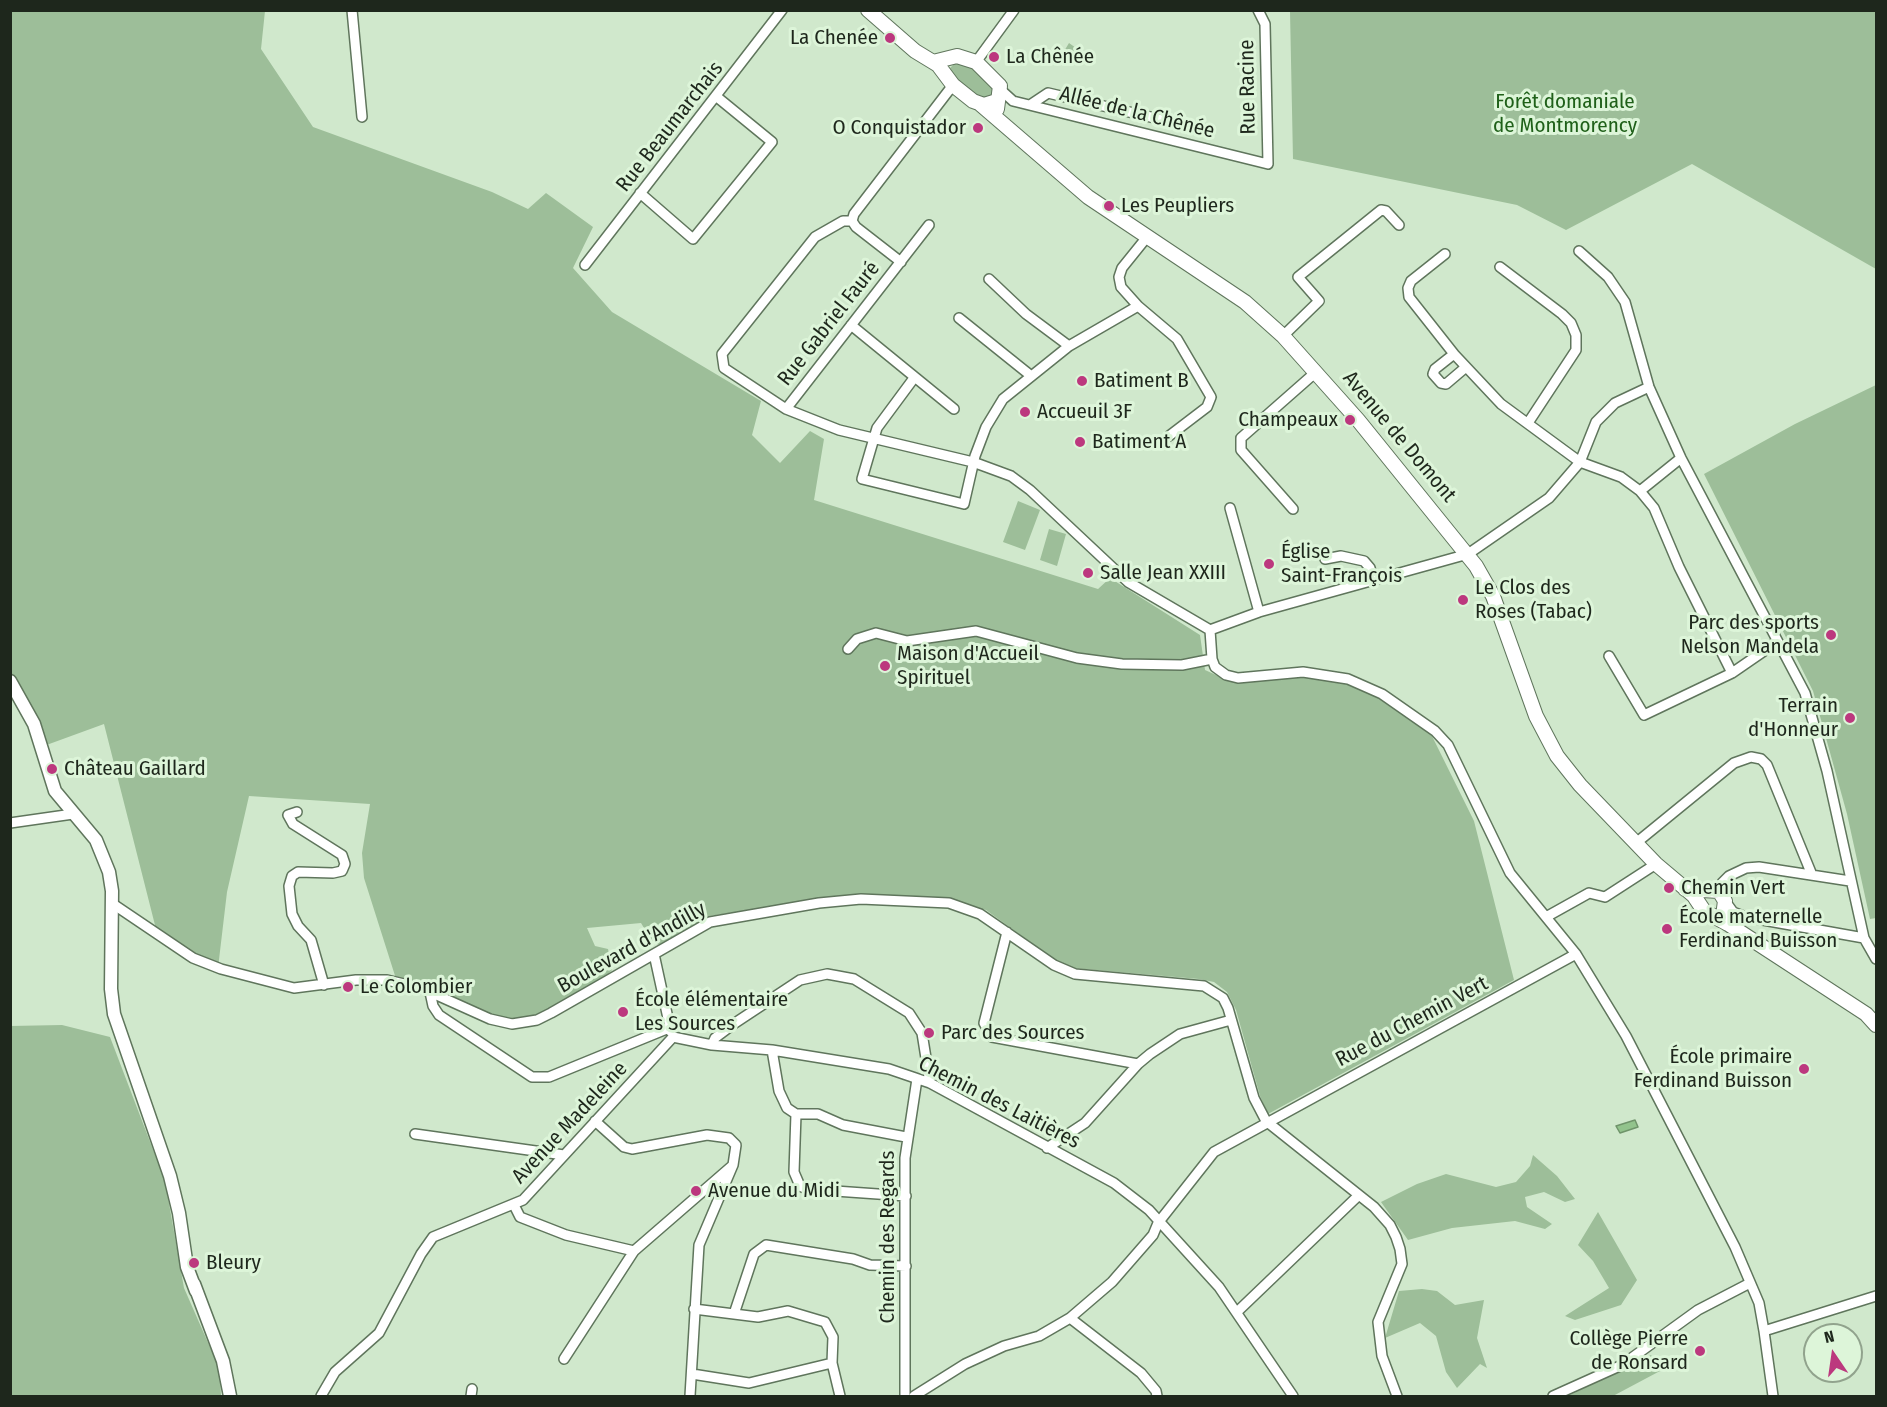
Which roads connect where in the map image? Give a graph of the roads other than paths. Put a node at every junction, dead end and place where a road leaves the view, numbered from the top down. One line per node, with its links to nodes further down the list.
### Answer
1 (352, 10): 14 (street)
2 (782, 10): 10 (street, Rue Beaumarchais)
3 (868, 10): 7 (main road, Avenue de Domont)
4 (1014, 10): 8 (street)
5 (1258, 10): 17 (street, Rue Racine)
6 (950, 60): 7 (main road); 8 (main road); 9 (main road)
7 (933, 62): 9 (main road, Avenue de Domont)
8 (976, 62): 11 (main road)
9 (950, 80): 12 (main road, Avenue de Domont); 19 (street)
10 (717, 97): 18 (street, Rue Beaumarchais); 18 (street)
11 (1002, 98): 12 (main road); 13 (street, Allée de la Chênée); 15 (main road)
12 (980, 104): 15 (main road, Avenue de Domont)
13 (1030, 105): 16 (street); 17 (street, Allée de la Chênée)
14 (362, 117)
15 (1003, 125): 22 (main road, Avenue de Domont)
16 (1206, 130)
17 (1268, 164)
18 (640, 193): 26 (street, Rue Beaumarchais)
19 (852, 221): 25 (street, Rue Gabriel Fauré); 40 (street)
20 (929, 225): 25 (street, Rue Gabriel Fauré)
21 (1399, 225): 32 (street)
22 (1147, 237): 29 (street); 32 (main road, Avenue de Domont)
23 (1580, 251): 39 (street)
24 (1445, 254): 34 (street)
25 (900, 262): 31 (street, Rue Gabriel Fauré)
26 (585, 265)
27 (1500, 267): 42 (street)
28 (989, 279): 33 (street)
29 (1138, 306): 33 (street); 43 (street)
30 (959, 318): 37 (street)
31 (851, 325): 38 (street); 40 (street, Rue Gabriel Fauré)
32 (1283, 336): 36 (main road, Avenue de Domont)
33 (1068, 346): 37 (street)
34 (1454, 354): 35 (street); 35 (street)
35 (1466, 367): 42 (street)
36 (1316, 372): 50 (street); 51 (main road, Avenue de Domont)
37 (1030, 375): 46 (street)
38 (914, 378): 41 (street); 44 (street)
39 (1649, 387): 45 (street); 47 (street)
40 (786, 409): 44 (street)
41 (954, 409)
42 (1528, 423): 47 (street)
43 (1169, 436)
44 (872, 438): 46 (street); 46 (street)
45 (1681, 458): 48 (street); 56 (street)
46 (973, 462): 55 (street)
47 (1580, 462): 48 (street); 51 (street)
48 (1640, 491): 60 (street)
49 (1230, 508): 54 (street)
50 (1293, 509)
51 (1468, 554): 53 (street); 65 (main road, Avenue de Domont)
52 (1325, 559): 53 (street)
53 (1374, 581): 54 (street)
54 (1259, 612): 55 (street)
55 (1210, 630): 59 (street)
56 (1777, 642): 60 (street); 68 (street)
57 (848, 649): 59 (street)
58 (1609, 656): 60 (street)
59 (1212, 659): 72 (street)
60 (1732, 673)
61 (10, 681): 63 (street)
62 (297, 812): 78 (street)
63 (72, 814): 64 (street); 71 (street)
64 (10, 823)
65 (1636, 843): 66 (main road, Avenue de Domont); 67 (street)
66 (1656, 864): 69 (main road, Avenue de Domont); 72 (street)
67 (1812, 875): 68 (street); 70 (street)
68 (1850, 881): 74 (street)
69 (1685, 889): 70 (main road); 70 (main road, Avenue de Domont)
70 (1717, 897): 74 (street); 80 (main road)
71 (113, 904): 78 (street, Boulevard d'Andilly); 88 (street)
72 (1545, 917): 76 (street)
73 (1007, 932): 75 (street, Boulevard d'Andilly); 82 (street, Boulevard d'Andilly); 87 (street)
74 (1864, 938): 77 (street)
75 (654, 954): 79 (street, Boulevard d'Andilly); 84 (street)
76 (1576, 954): 93 (street, Rue du Chemin Vert); 105 (street)
77 (1876, 959)
78 (324, 985): 79 (street, Boulevard d'Andilly)
79 (430, 992): 84 (street)
80 (1859, 1010): 81 (main road); 83 (main road)
81 (1876, 1016): 83 (main road)
82 (1231, 1020): 87 (street); 93 (street, Boulevard d'Andilly)
83 (1876, 1025)
84 (671, 1033): 85 (street, Chemin des Laitières); 92 (street, Avenue Madeleine)
85 (712, 1045): 86 (street, Chemin des Laitières); 90 (street)
86 (772, 1050): 89 (street, Chemin des Laitières); 91 (street)
87 (1138, 1064): 96 (street)
88 (132, 1068): 106 (street); 106 (street)
89 (917, 1079): 90 (street, Chemin des Laitières); 95 (street, Chemin des Regards)
90 (930, 1083): 96 (street, Chemin des Laitières)
91 (796, 1114): 95 (street); 100 (street)
92 (595, 1121): 97 (street, Avenue Madeleine); 98 (street)
93 (1266, 1121): 99 (street, Boulevard d'Andilly); 102 (street, Rue du Chemin Vert)
94 (415, 1134): 97 (street)
95 (906, 1137): 100 (street, Chemin des Regards)
96 (1047, 1148): 102 (street, Chemin des Laitières)
97 (564, 1155): 101 (street, Avenue Madeleine)
98 (734, 1165): 103 (street); 108 (street)
99 (1359, 1195): 109 (street); 124 (street, Boulevard d'Andilly)
100 (906, 1196): 104 (street, Chemin des Regards)
101 (514, 1205): 103 (street); 118 (street, Avenue Madeleine)
102 (1158, 1223): 109 (street, Chemin des Laitières); 111 (street, Rue du Chemin Vert)
103 (634, 1251): 113 (street)
104 (906, 1266): 110 (street); 121 (street, Chemin des Regards)
105 (1750, 1283): 112 (street); 125 (street)
106 (196, 1291): 117 (street)
107 (1876, 1296): 112 (street)
108 (694, 1310): 110 (street); 115 (street)
109 (1238, 1311): 123 (street, Chemin des Laitières)
110 (734, 1314): 114 (street)
111 (1070, 1318): 116 (street, Rue du Chemin Vert); 122 (street)
112 (1765, 1334): 126 (street)
113 (564, 1359)
114 (832, 1363): 115 (street); 120 (street)
115 (692, 1374): 119 (street)
116 (920, 1395)
117 (228, 1396)
118 (321, 1396)
119 (690, 1396)
120 (840, 1396)
121 (905, 1396)
122 (1157, 1396)
123 (1293, 1396)
124 (1397, 1396)
125 (1553, 1396)
126 (1773, 1396)

